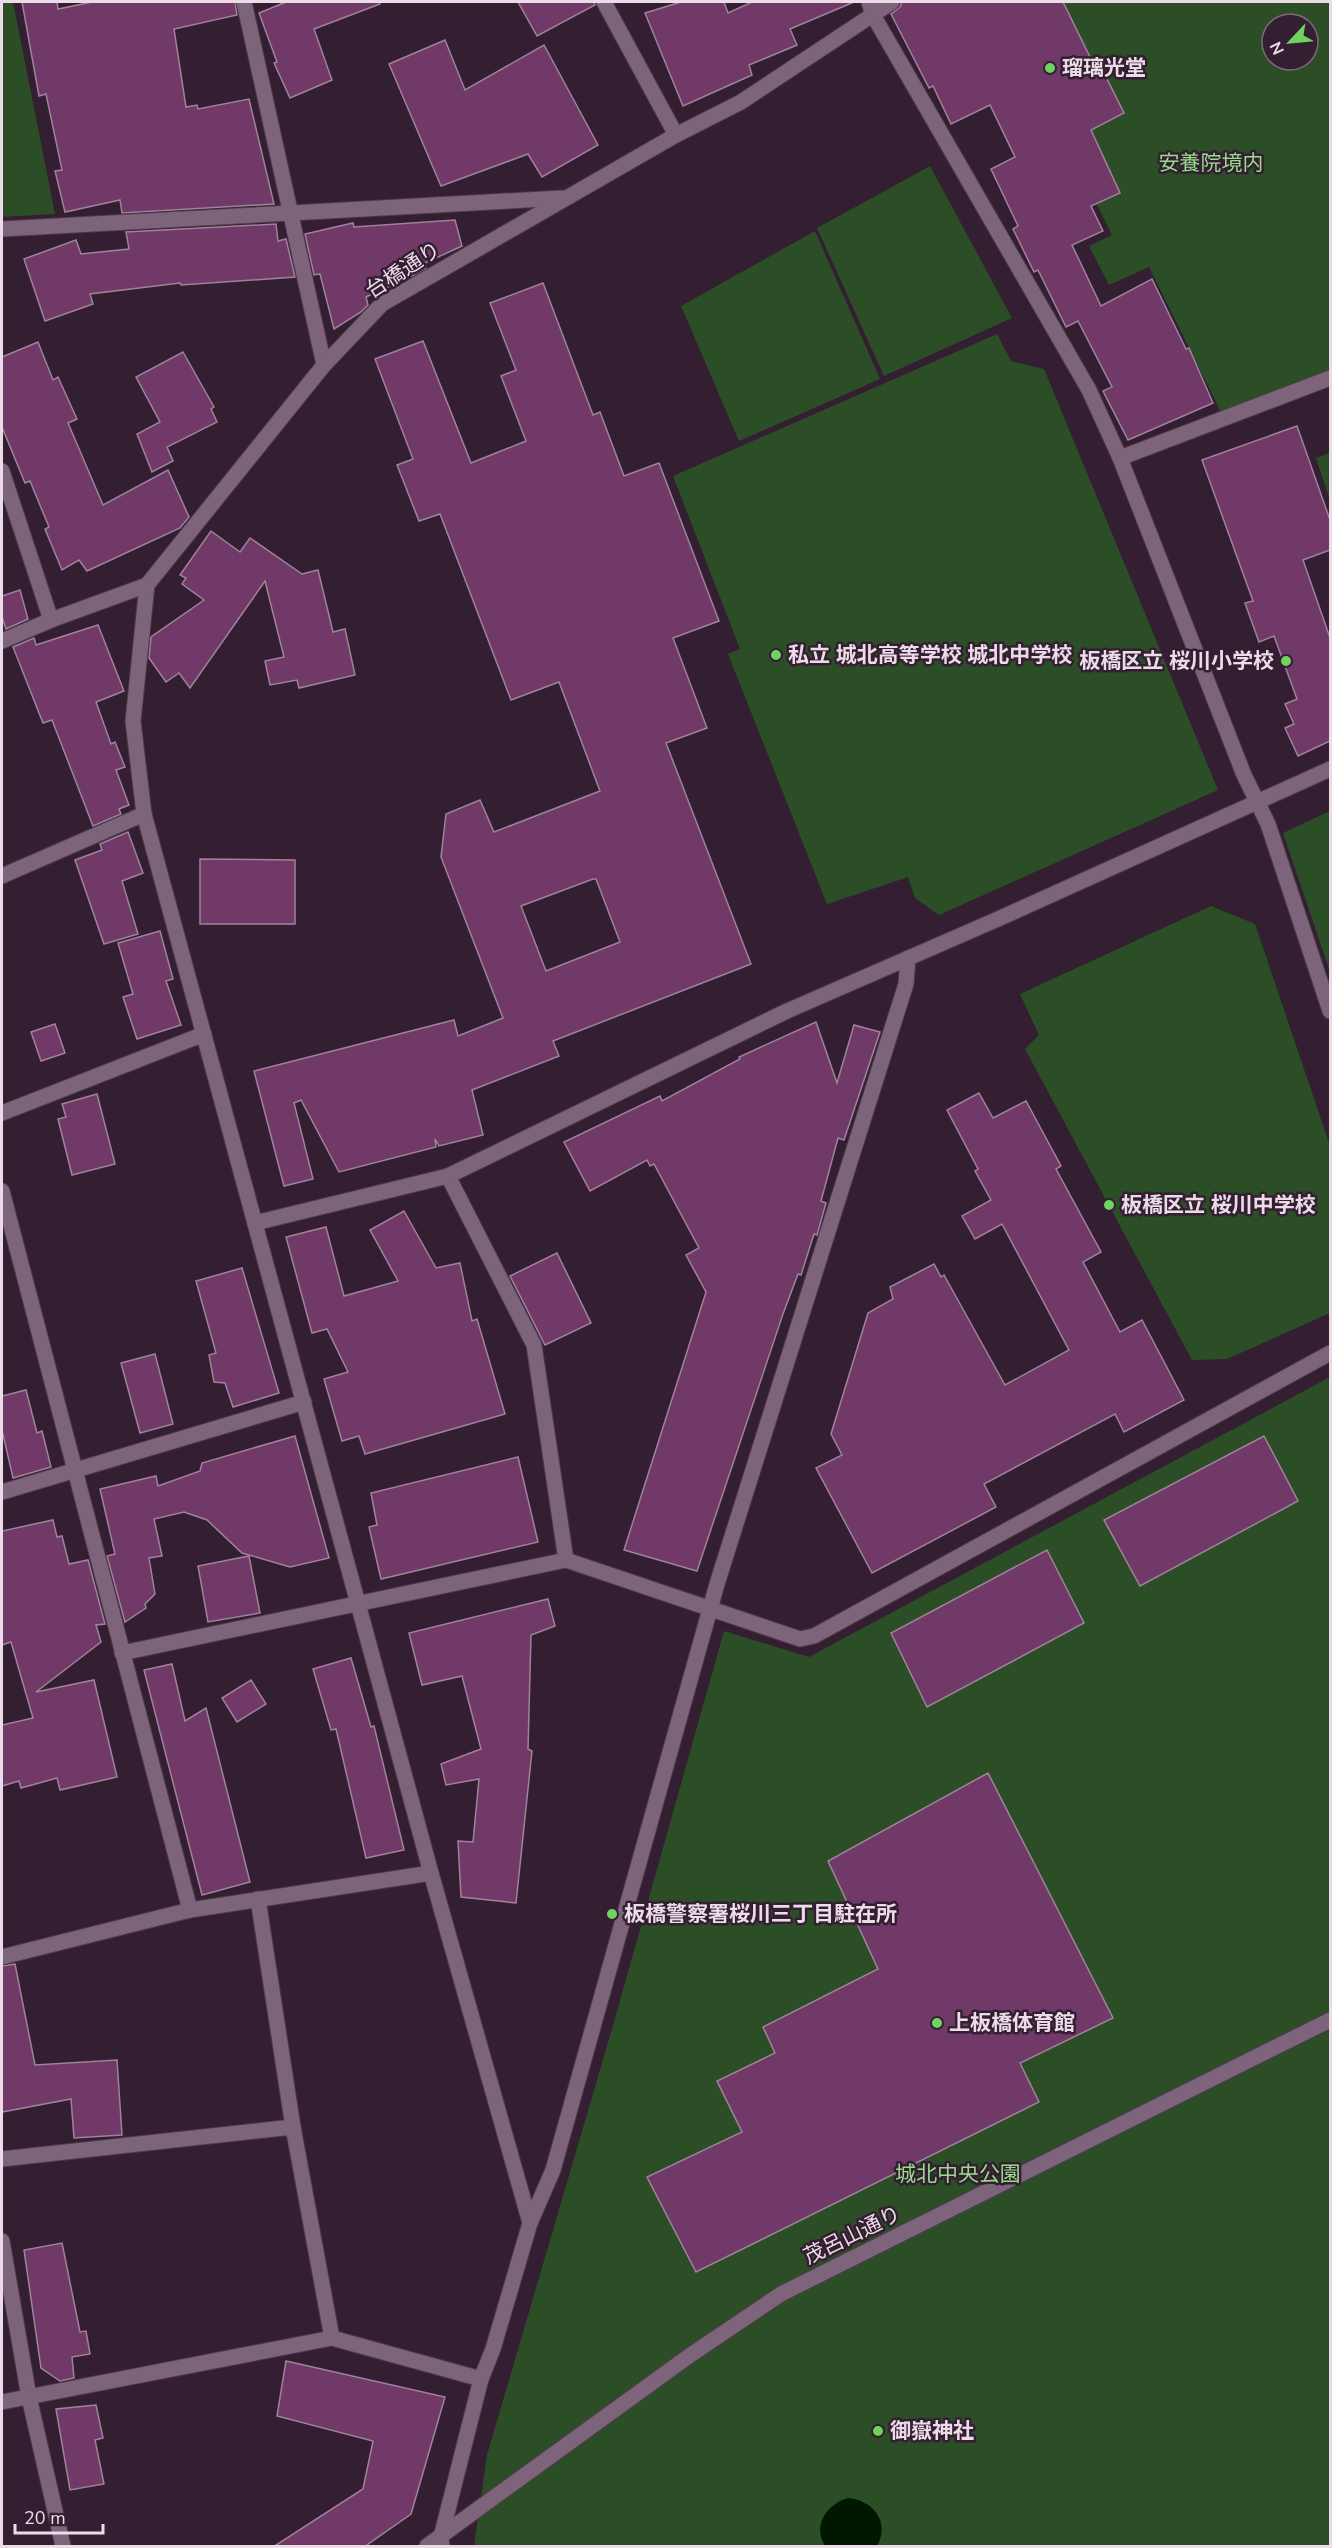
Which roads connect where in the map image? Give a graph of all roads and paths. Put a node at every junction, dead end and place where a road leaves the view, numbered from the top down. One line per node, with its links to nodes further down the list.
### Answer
1 (244, 2): 7 (street)
2 (604, 2): 5 (street)
3 (892, 2): 4 (street, 台橋通り)
4 (871, 8): 5 (street, 台橋通り); 11 (street)
5 (676, 135): 6 (street, 台橋通り)
6 (565, 198): 7 (street); 9 (street, 台橋通り)
7 (291, 212): 8 (street); 9 (street)
8 (2, 229)
9 (324, 364): 13 (street, 台橋通り)
10 (1330, 378): 11 (street)
11 (1120, 458): 17 (street)
12 (2, 471): 14 (street)
13 (147, 585): 14 (street); 18 (street)
14 (51, 620): 15 (street)
15 (2, 641)
16 (1330, 769): 17 (street)
17 (1258, 803): 20 (street); 21 (street)
18 (144, 814): 19 (street); 22 (street)
19 (2, 876)
20 (908, 958): 24 (street); 33 (street)
21 (1330, 1011)
22 (204, 1034): 23 (street); 26 (street)
23 (2, 1113)
24 (448, 1176): 26 (street); 31 (street)
25 (2, 1191): 29 (street)
26 (255, 1222): 28 (street)
27 (1330, 1353): 33 (street)
28 (304, 1402): 29 (street); 32 (street)
29 (75, 1470): 30 (street); 34 (street)
30 (2, 1492)
31 (566, 1560): 32 (street); 33 (street)
32 (359, 1604): 34 (street); 35 (street)
33 (711, 1607): 42 (street)
34 (122, 1653): 37 (street)
35 (431, 1873): 36 (street); 42 (street)
36 (258, 1899): 37 (street); 40 (street)
37 (190, 1910): 38 (street)
38 (2, 1957)
39 (1330, 2020): 48 (street, 茂呂山通り)
40 (293, 2127): 41 (street); 44 (street)
41 (2, 2159)
42 (530, 2223): 45 (street)
43 (2, 2241): 46 (street)
44 (332, 2338): 45 (street); 46 (street)
45 (481, 2379): 48 (street)
46 (29, 2397): 47 (street); 49 (street)
47 (2, 2402)
48 (441, 2542): 50 (street, 茂呂山通り)
49 (63, 2547)
50 (427, 2547)

